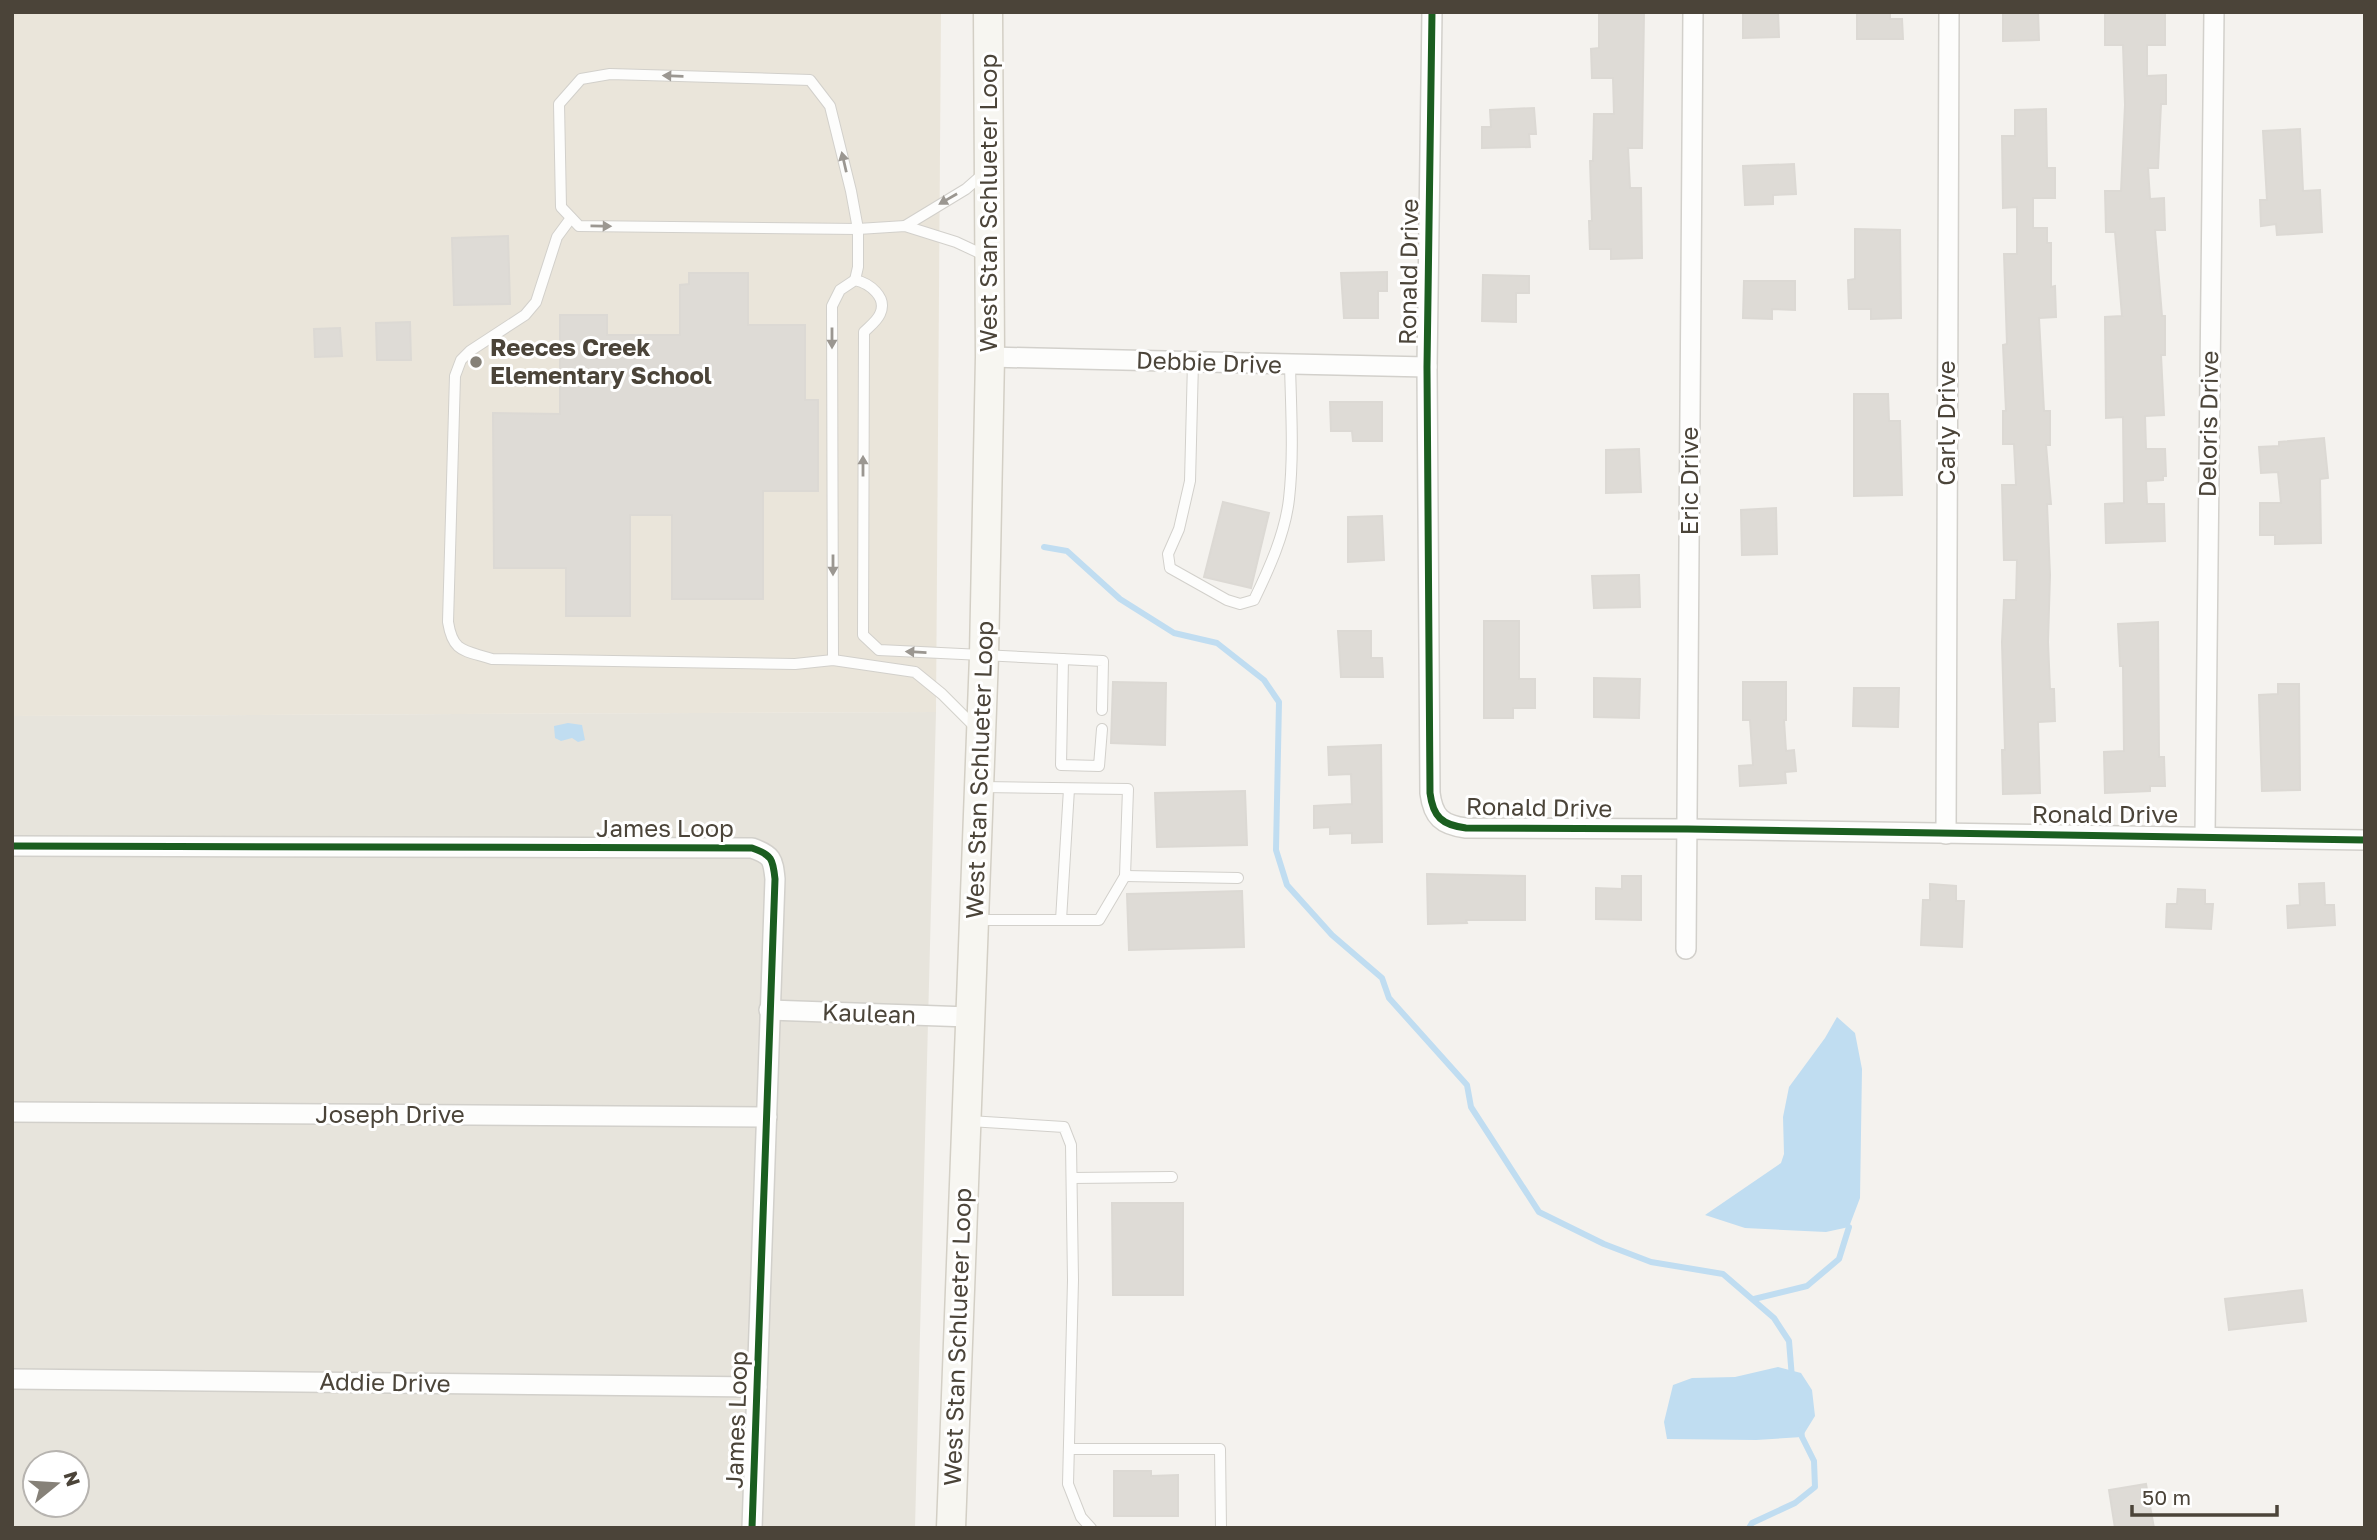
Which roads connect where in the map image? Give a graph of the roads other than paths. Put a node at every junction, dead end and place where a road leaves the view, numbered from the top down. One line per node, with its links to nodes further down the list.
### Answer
1 (988, 12): 6 (main road, West Stan Schlueter Loop)
2 (1432, 12): 15 (street, Ronald Drive)
3 (1693, 12): 24 (street, Eric Drive)
4 (1949, 12): 25 (street, Carly Drive)
5 (2214, 12): 26 (street, Deloris Drive)
6 (988, 170): 8 (lane, one-way to 8); 10 (main road, West Stan Schlueter Loop)
7 (571, 218): 9 (lane, one-way to 9); 9 (lane, one-way to 7); 17 (lane)
8 (905, 226): 9 (lane); 10 (lane)
9 (858, 229): 11 (lane)
10 (990, 258): 12 (main road, West Stan Schlueter Loop)
11 (855, 280): 16 (lane, one-way to 11); 17 (lane, one-way to 17)
12 (990, 358): 13 (street, Debbie Drive); 16 (main road, West Stan Schlueter Loop)
13 (1193, 362): 14 (street, Debbie Drive); 14 (lane)
14 (1290, 365): 15 (street, Debbie Drive)
15 (1427, 367): 24 (street, Ronald Drive)
16 (984, 656): 18 (lane); 21 (main road, West Stan Schlueter Loop)
17 (833, 660): 21 (lane)
18 (1063, 660): 19 (lane); 20 (lane)
19 (1102, 710)
20 (1102, 729)
21 (980, 732): 22 (main road, West Stan Schlueter Loop)
22 (978, 787): 23 (lane); 31 (main road, West Stan Schlueter Loop)
23 (1069, 789): 29 (lane); 32 (lane)
24 (1688, 829): 25 (street, Ronald Drive); 33 (street, Eric Drive)
25 (1946, 834): 26 (street, Ronald Drive)
26 (2205, 835): 27 (street, Ronald Drive)
27 (2365, 840)
28 (12, 846): 34 (street, James Loop)
29 (1125, 876): 30 (lane); 32 (lane)
30 (1238, 878)
31 (975, 920): 32 (lane); 35 (main road, West Stan Schlueter Loop)
32 (1062, 920)
33 (1686, 949)
34 (769, 1010): 35 (street, Kaulean); 37 (street, James Loop)
35 (969, 1017): 38 (main road, West Stan Schlueter Loop)
36 (12, 1112): 37 (street, Joseph Drive)
37 (767, 1117): 42 (street, James Loop)
38 (965, 1121): 40 (lane); 45 (main road, West Stan Schlueter Loop)
39 (1172, 1177): 40 (lane)
40 (1072, 1178): 43 (lane)
41 (12, 1379): 42 (street, Addie Drive)
42 (757, 1387): 44 (street, James Loop)
43 (1069, 1450): 46 (lane); 47 (lane)
44 (752, 1528)
45 (951, 1528)
46 (1091, 1528)
47 (1221, 1528)

